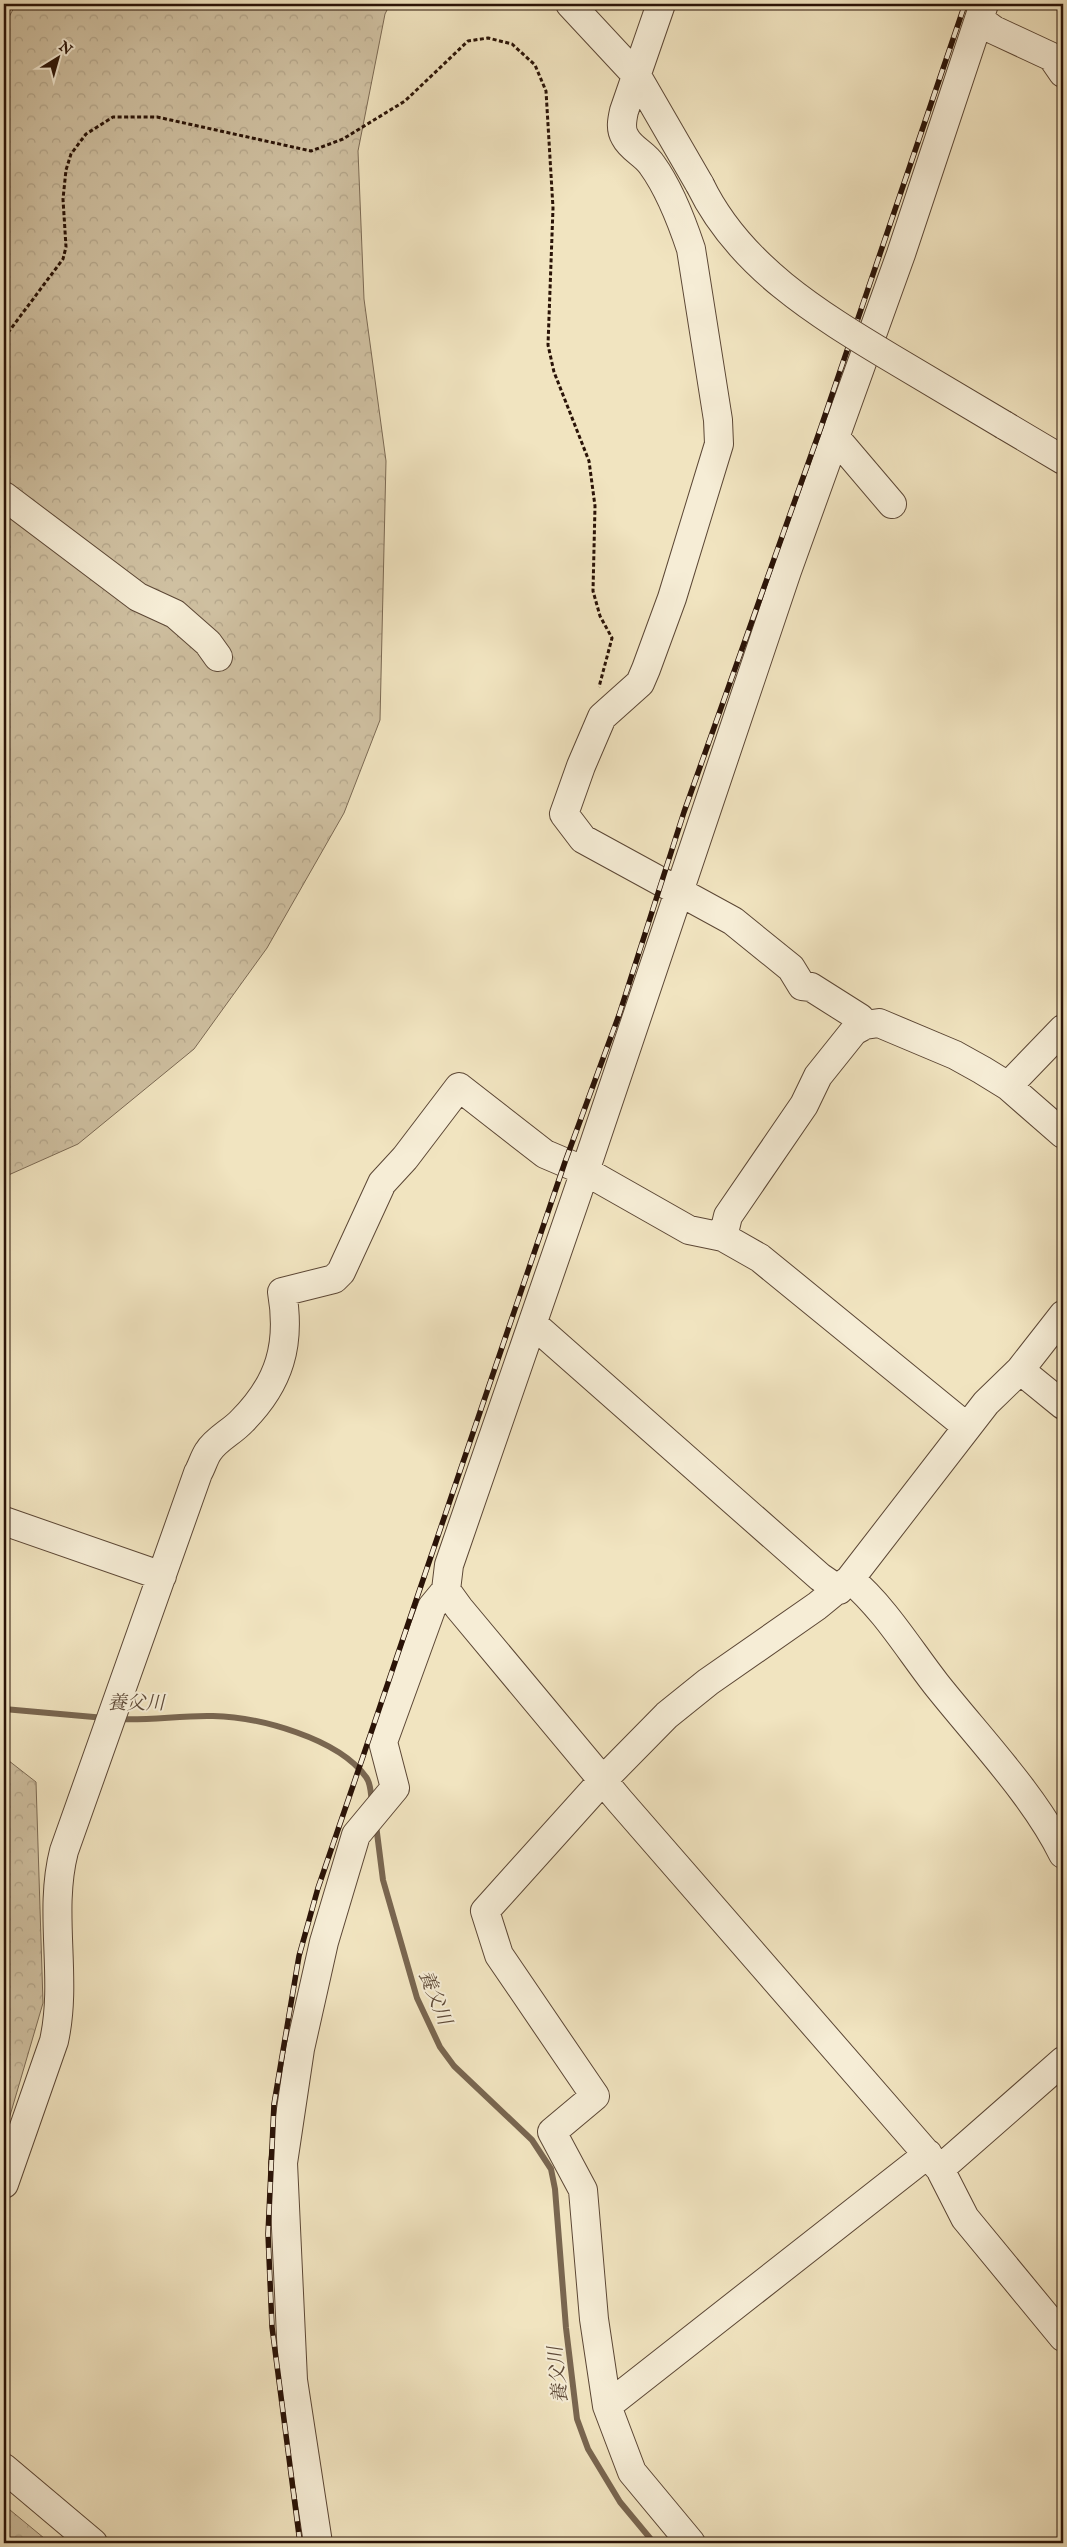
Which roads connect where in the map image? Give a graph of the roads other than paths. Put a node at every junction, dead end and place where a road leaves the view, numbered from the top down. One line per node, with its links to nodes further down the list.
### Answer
1 (570, 4): 5 (street)
2 (661, 4): 5 (street)
3 (981, 11): 4 (street); 6 (street)
4 (1063, 73)
5 (637, 76): 7 (street, bridge); 11 (street)
6 (835, 437): 9 (street); 11 (street)
7 (1063, 460)
8 (4, 496): 10 (street)
9 (892, 504)
10 (218, 657)
11 (678, 892): 12 (street); 16 (street)
12 (865, 1025): 14 (street); 17 (street)
13 (1063, 1029): 14 (street)
14 (1008, 1086): 15 (street)
15 (1063, 1134)
16 (585, 1171): 17 (street); 19 (street); 24 (street)
17 (723, 1237): 22 (street)
18 (1063, 1315): 20 (street)
19 (533, 1324): 25 (street); 26 (street)
20 (1020, 1370): 21 (street); 22 (street)
21 (1063, 1406)
22 (968, 1427): 25 (street)
23 (4, 1521): 24 (street)
24 (162, 1576): 31 (street)
25 (844, 1584): 27 (street); 28 (street)
26 (446, 1590): 27 (street); 36 (street)
27 (603, 1780): 30 (street); 33 (street)
28 (1063, 1854)
29 (1063, 2061): 30 (street)
30 (934, 2162): 32 (street); 33 (street)
31 (4, 2184)
32 (1063, 2337)
33 (607, 2406): 37 (street)
34 (4, 2468): 35 (street)
35 (93, 2543)
36 (318, 2543)
37 (691, 2543)

